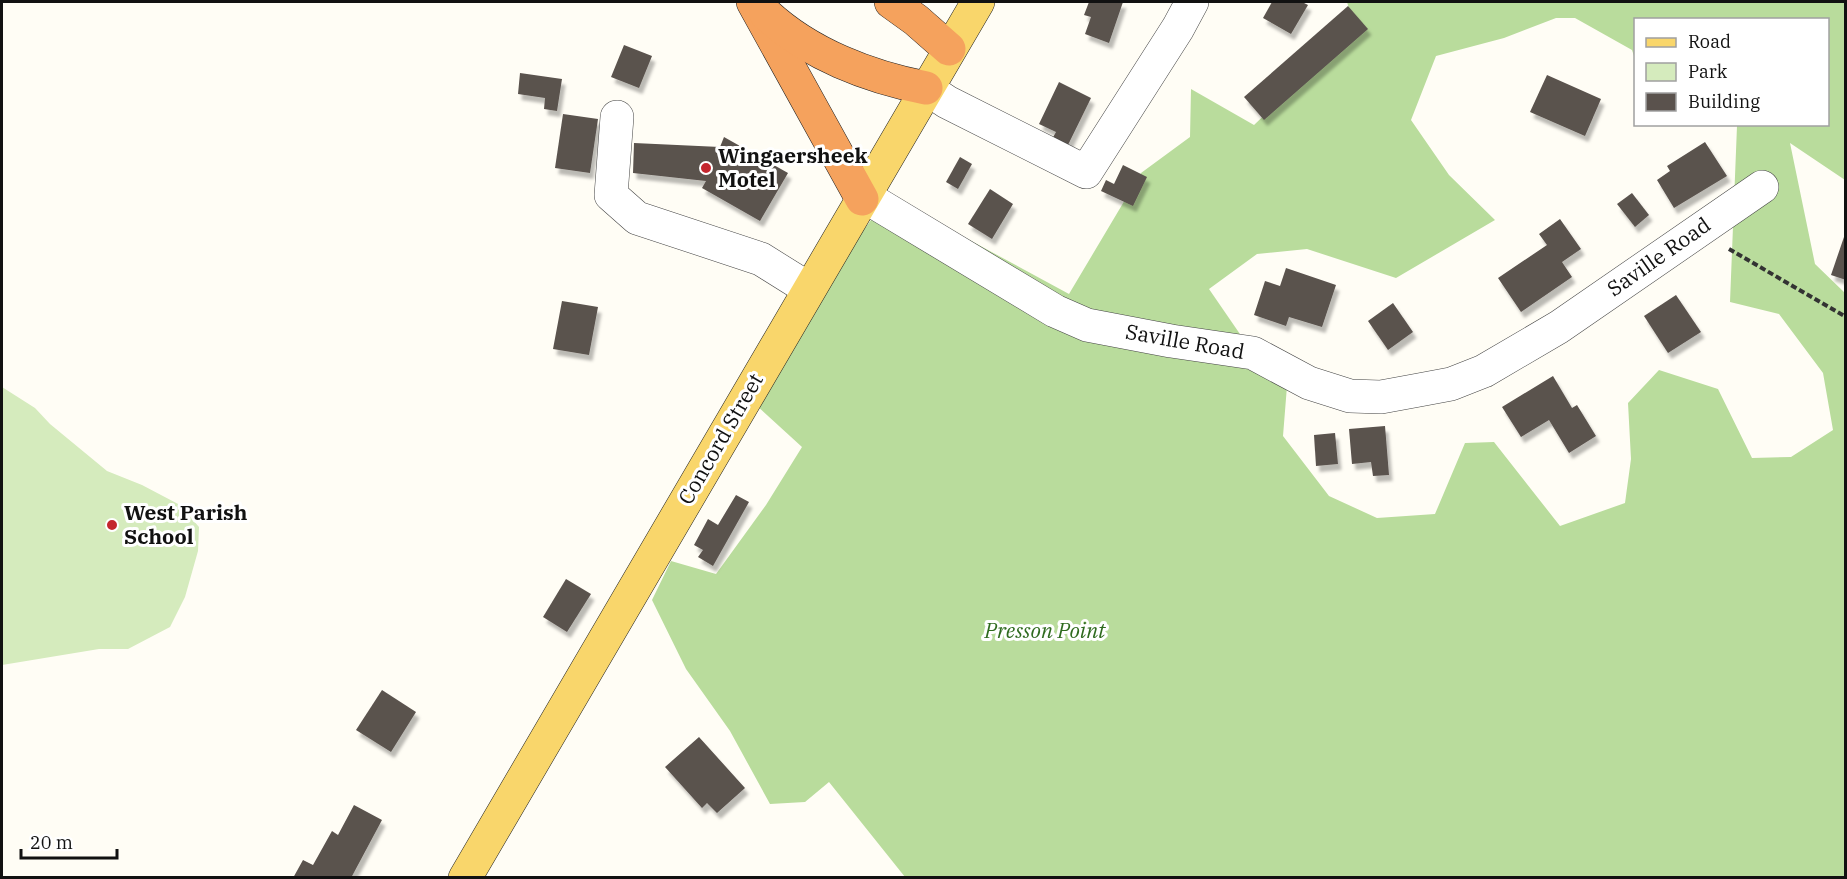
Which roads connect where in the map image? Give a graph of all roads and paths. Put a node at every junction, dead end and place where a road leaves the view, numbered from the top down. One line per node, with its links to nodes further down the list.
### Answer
1 (754, 2): 6 (highway); 9 (highway)
2 (891, 2): 5 (highway)
3 (978, 2): 5 (main road, Concord Street)
4 (1192, 2): 6 (street)
5 (949, 50): 6 (main road, Concord Street)
6 (926, 88): 9 (main road, Concord Street)
7 (617, 117): 11 (street)
8 (1762, 187): 10 (street, Saville Road)
9 (863, 197): 10 (street, Saville Road); 11 (main road, Concord Street)
10 (1697, 231): 12 (path)
11 (809, 289): 13 (main road, Concord Street)
12 (1845, 317)
13 (465, 878)

